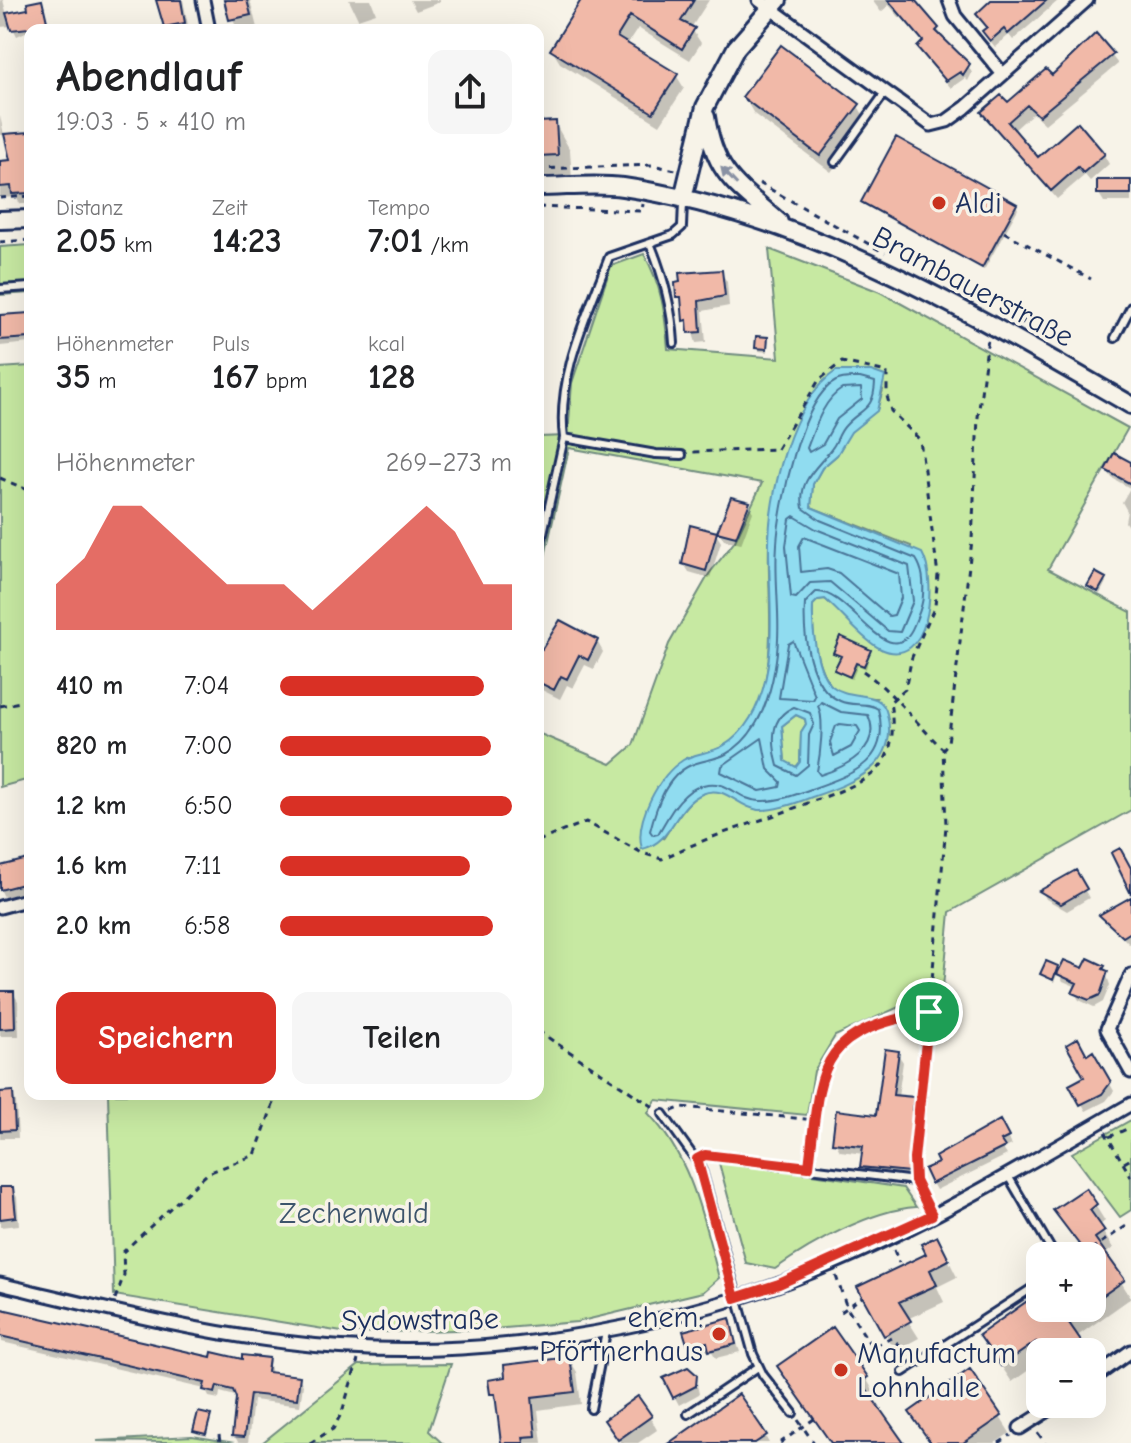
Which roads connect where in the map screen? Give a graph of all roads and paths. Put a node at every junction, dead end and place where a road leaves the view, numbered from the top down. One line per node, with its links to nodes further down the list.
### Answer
1 (203, 0): 5 (street)
2 (949, 0): 6 (street)
3 (1087, 0): 6 (street)
4 (769, 3): 7 (street); 8 (main road)
5 (208, 24)
6 (1001, 72): 7 (street)
7 (885, 93): 9 (lane)
8 (705, 107): 11 (main road); 18 (main road, Brambauerstraße, one-way to 8)
9 (835, 162)
10 (544, 169): 11 (path)
11 (690, 173): 15 (main road)
12 (544, 187): 15 (main road, Brambauerstraße)
13 (24, 196): 14 (path)
14 (0, 198)
15 (683, 198): 18 (main road, Brambauerstraße); 22 (lane)
16 (24, 219): 17 (main road)
17 (0, 220)
18 (785, 227): 29 (main road, Brambauerstraße)
19 (1004, 232): 23 (path)
20 (24, 240): 21 (path)
21 (0, 242)
22 (650, 243): 31 (lane); 33 (lane)
23 (1091, 279)
24 (24, 287): 25 (lane)
25 (0, 289)
26 (1131, 307): 30 (lane)
27 (1027, 314): 28 (path)
28 (1019, 327)
29 (994, 328): 32 (main road, Brambauerstraße); 42 (path)
30 (1115, 338)
31 (674, 343)
32 (1131, 405)
33 (564, 438): 34 (lane); 37 (lane)
34 (682, 455): 39 (path)
35 (0, 478): 36 (path)
36 (24, 488)
37 (544, 529)
38 (863, 671): 39 (path)
39 (893, 699): 42 (path); 43 (path)
40 (24, 701): 41 (path)
41 (0, 706)
42 (943, 749): 47 (path)
43 (544, 839)
44 (24, 901): 45 (street)
45 (0, 907)
46 (1131, 975): 49 (street)
47 (929, 1012): 53 (path); 63 (lane)
48 (544, 1035): 52 (path)
49 (1131, 1072)
50 (275, 1100): 76 (path)
51 (1131, 1104): 54 (street, Sydowstraße)
52 (663, 1114): 53 (path); 57 (lane)
53 (815, 1120): 60 (path)
54 (1100, 1122): 56 (path); 61 (street, Sydowstraße)
55 (1131, 1127): 56 (path)
56 (1108, 1137): 59 (path)
57 (697, 1159): 60 (lane); 74 (lane)
58 (1131, 1159): 59 (path)
59 (1124, 1163): 62 (path)
60 (809, 1167): 63 (lane)
61 (1007, 1174): 64 (street, Sydowstraße); 66 (lane)
62 (1131, 1177)
63 (915, 1181): 64 (lane)
64 (932, 1215): 74 (street, Sydowstraße)
65 (1131, 1223): 67 (path)
66 (1047, 1242)
67 (1102, 1242)
68 (894, 1250): 69 (path)
69 (899, 1263)
70 (836, 1276): 75 (path)
71 (0, 1284): 76 (street, Sydowstraße)
72 (1026, 1292): 81 (lane)
73 (862, 1297): 75 (path)
74 (735, 1298): 78 (street, Sydowstraße); 82 (lane)
75 (847, 1308): 77 (path); 81 (path)
76 (111, 1309): 79 (street, Sydowstraße)
77 (841, 1312)
78 (606, 1328): 79 (street, Sydowstraße); 85 (lane)
79 (362, 1348): 94 (path)
80 (1131, 1351): 83 (street)
81 (918, 1362): 84 (lane)
82 (758, 1367): 86 (lane); 87 (lane)
83 (1106, 1369)
84 (903, 1372)
85 (591, 1409)
86 (793, 1413)
87 (688, 1414)
88 (1036, 1418): 91 (street)
89 (814, 1419): 90 (path)
90 (802, 1427): 95 (path); 96 (path)
91 (1020, 1428)
92 (219, 1435): 93 (path)
93 (220, 1443)
94 (310, 1443)
95 (780, 1443)
96 (814, 1443)

